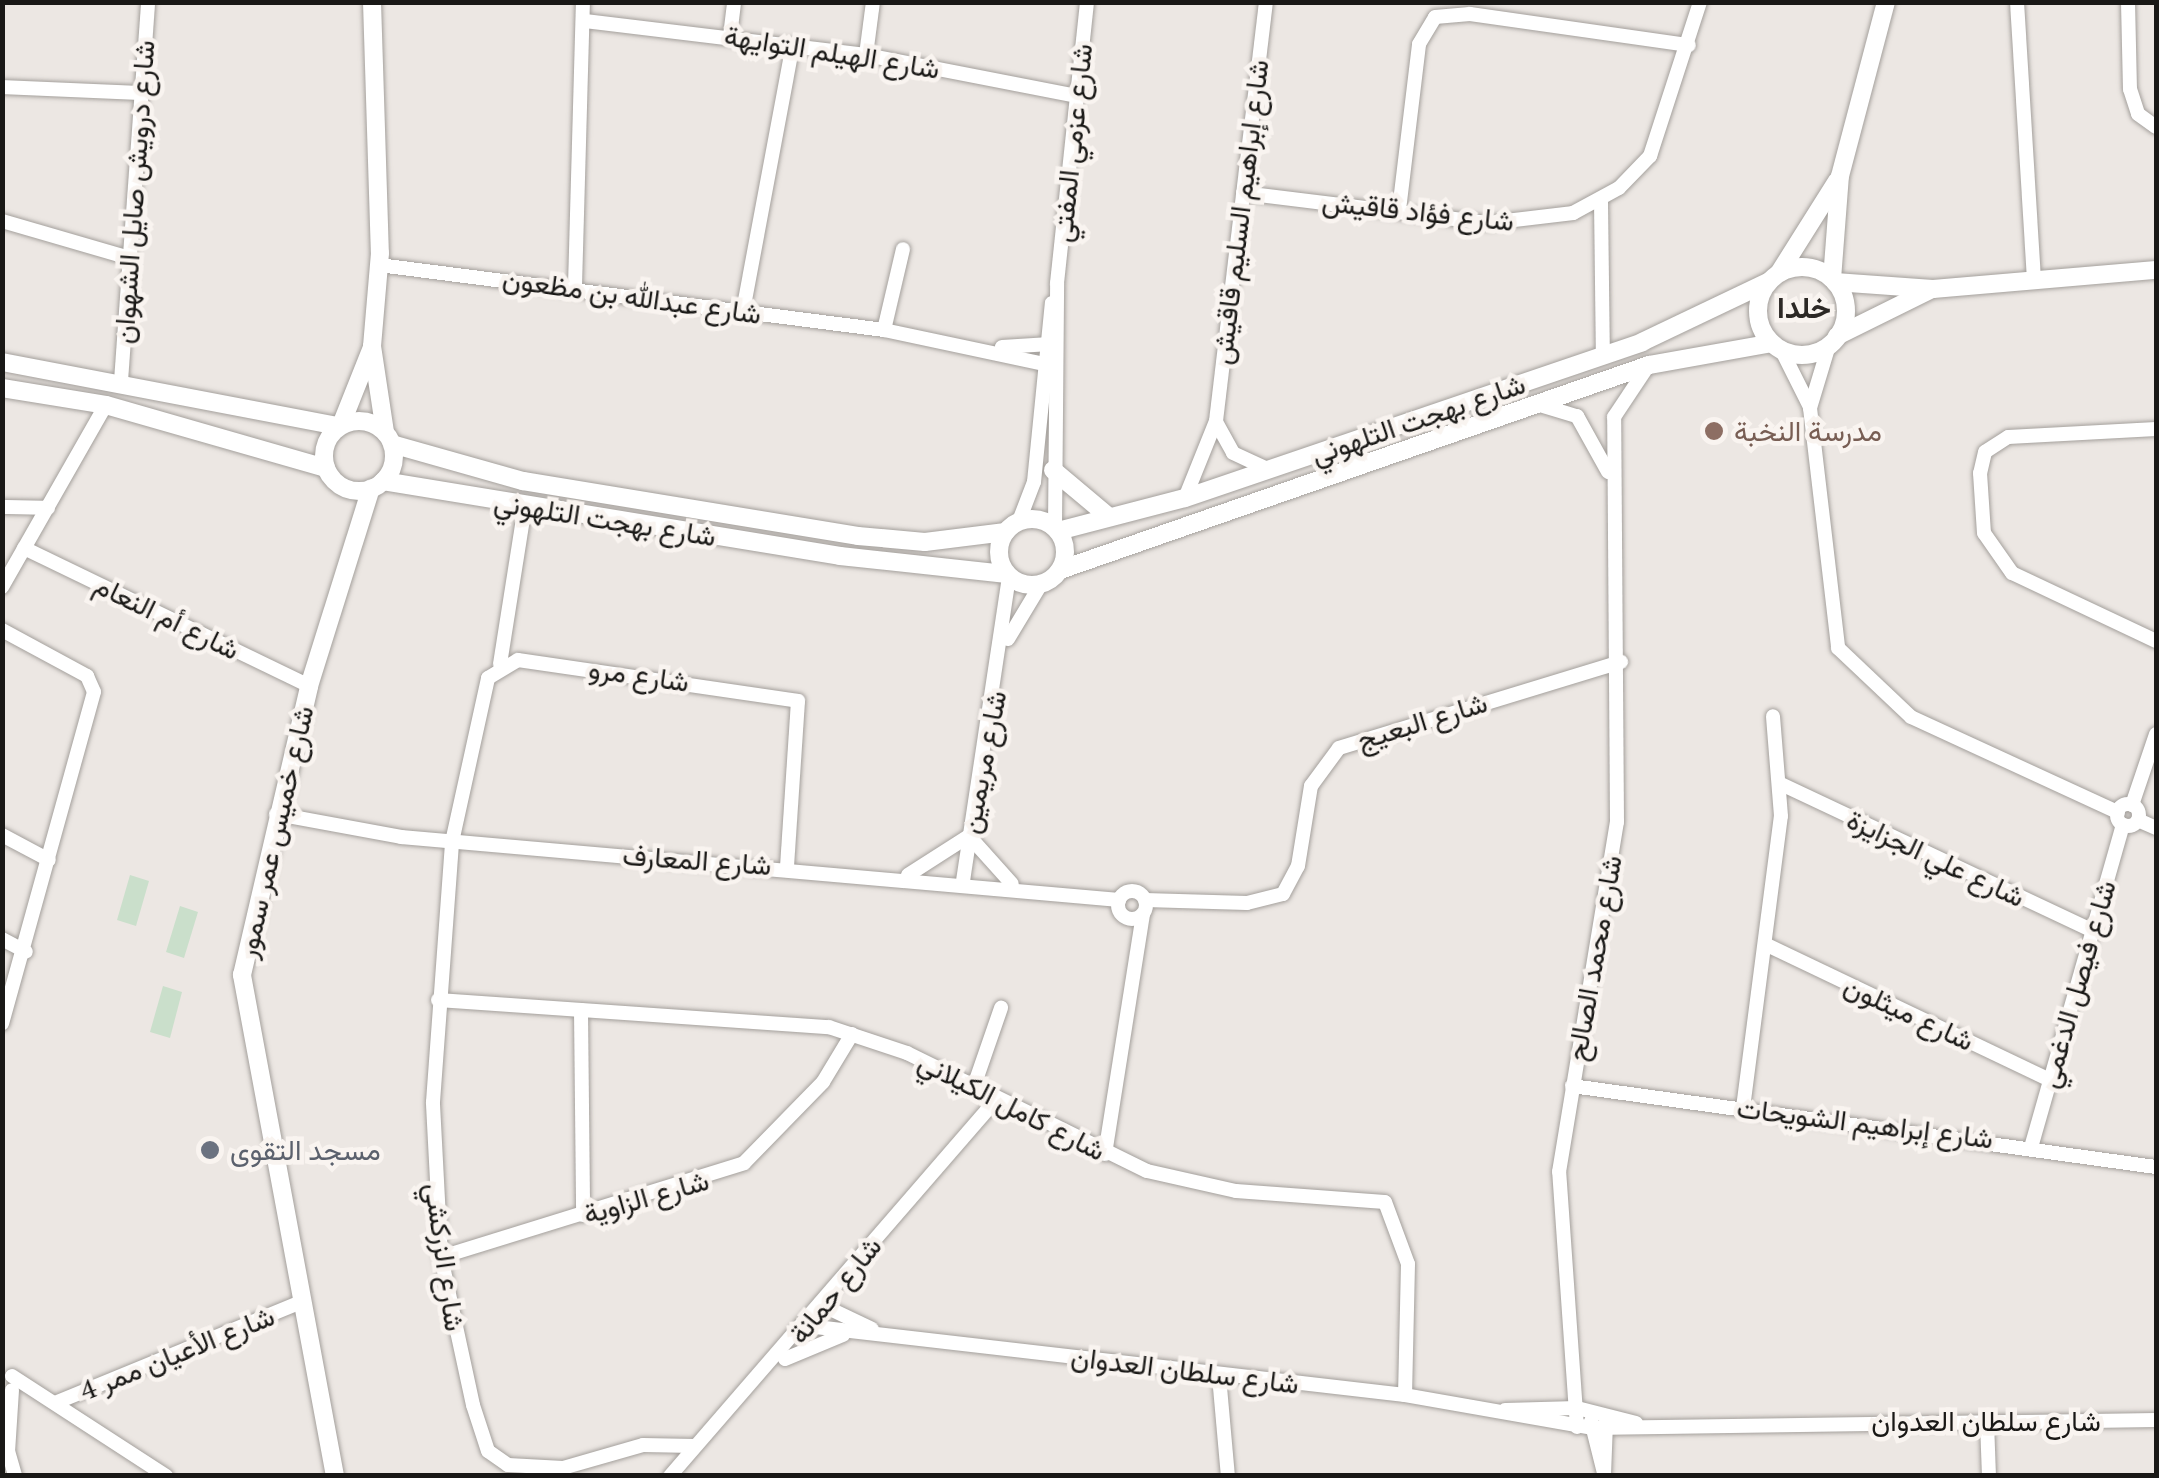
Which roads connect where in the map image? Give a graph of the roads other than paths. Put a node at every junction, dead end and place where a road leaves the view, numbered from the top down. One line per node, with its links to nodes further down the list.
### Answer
1 (148, 2): 18 (street, شارع درويش صايل الشهوان)
2 (372, 2): 28 (street)
3 (583, 2): 12 (street)
4 (734, 2): 13 (street)
5 (873, 2): 16 (street)
6 (1087, 2): 19 (street, شارع عزمي المفتي)
7 (1266, 2): 22 (street, شارع إبراهيم السليم قاقيش)
8 (1700, 2): 15 (street, شارع فؤاد قاقيش)
9 (1886, 2): 21 (street)
10 (2017, 2): 30 (street)
11 (2128, 2): 20 (street)
12 (585, 21): 13 (street, شارع الهيلم التوايهة); 33 (street)
13 (730, 36): 14 (street, شارع الهيلم التوايهة)
14 (793, 45): 16 (street, شارع الهيلم التوايهة); 35 (street)
15 (1690, 46): 23 (street, شارع فؤاد قاقيش); 24 (street)
16 (866, 56): 19 (street, شارع الهيلم التوايهة)
17 (2, 87): 18 (street)
18 (139, 92): 27 (street, شارع درويش صايل الشهوان)
19 (1077, 96): 38 (street, شارع عزمي المفتي)
20 (2156, 127)
21 (1840, 176): 31 (street); 32 (street)
22 (1243, 193): 24 (street, شارع فؤاد قاقيش); 51 (street, شارع إبراهيم السليم قاقيش)
23 (1601, 200): 24 (street, شارع فؤاد قاقيش); 42 (street)
24 (1399, 210)
25 (2, 221): 27 (street)
26 (903, 249): 36 (street)
27 (129, 258): 46 (street, شارع درويش صايل الشهوان)
28 (379, 265): 33 (street, شارع عبدالله بن مظعون); 39 (street)
29 (2156, 270): 30 (street)
30 (2034, 277): 34 (street)
31 (1773, 278): 32 (street); 40 (street); 42 (street, شارع بهجت التلهوني)
32 (1834, 280): 34 (street); 37 (street)
33 (576, 286): 35 (street, شارع عبدالله بن مظعون)
34 (1933, 288): 37 (street)
35 (742, 311): 36 (street, شارع عبدالله بن مظعون)
36 (884, 330): 41 (street, شارع عبدالله بن مظعون)
37 (1833, 340): 40 (street); 50 (street)
38 (1049, 344): 41 (street, شارع عبدالله بن مظعون); 45 (street, شارع عزمي المفتي)
39 (372, 346): 52 (street); 54 (street)
40 (1777, 346): 44 (street, شارع بهجت التلهوني); 50 (street)
41 (996, 347): 45 (street, شارع عبدالله بن مظعون)
42 (1603, 355): 57 (street, شارع بهجت التلهوني)
43 (2, 362): 46 (street)
44 (1649, 365): 48 (street, شارع بهجت التلهوني); 59 (street, شارع محمد الصالح)
45 (1047, 366): 56 (street, شارع عزمي المفتي); 65 (street, شارع عزمي المفتي)
46 (121, 381): 52 (street)
47 (2, 388): 49 (street)
48 (1529, 404): 59 (street, شارع محمد الصالح); 68 (street, شارع بهجت التلهوني)
49 (106, 405): 55 (street); 63 (street)
50 (1810, 408): 82 (street)
51 (1216, 421): 57 (street); 60 (street, شارع إبراهيم السليم قاقيش)
52 (340, 426): 54 (street); 55 (street)
53 (2156, 429): 73 (street)
54 (388, 438): 58 (street); 65 (street, شارع بهجت التلهوني)
55 (326, 468): 58 (street)
56 (1053, 470): 64 (street); 66 (street, شارع عزمي المفتي)
57 (1269, 470): 60 (street, شارع بهجت التلهوني)
58 (376, 485): 61 (street, شارع بهجت التلهوني); 77 (street, شارع خميس عمر سمور)
59 (1612, 487): 75 (street, شارع محمد الصالح)
60 (1186, 498): 64 (street, شارع بهجت التلهوني)
61 (526, 506): 69 (street, شارع بهجت التلهوني); 76 (street)
62 (2, 507): 63 (street)
63 (48, 508): 67 (street)
64 (1109, 517): 66 (street, شارع بهجت التلهوني)
65 (1012, 526): 66 (street); 69 (street)
66 (1057, 529): 68 (street)
67 (24, 548): 71 (street); 77 (street, شارع أم النعام)
68 (1060, 570): 70 (street)
69 (1008, 575): 70 (street); 74 (street, شارع مريمين)
70 (1041, 584): 74 (street, شارع مريمين)
71 (2, 586)
72 (2, 630): 87 (street)
73 (2156, 642)
74 (1005, 644): 85 (street, شارع مريمين)
75 (1621, 662): 93 (street, شارع البعيج); 106 (street, شارع محمد الصالح)
76 (500, 664): 86 (street); 88 (street, شارع مرو)
77 (309, 686): 81 (street, شارع خميس عمر سمور)
78 (1773, 716): 80 (street)
79 (2156, 734): 82 (street, شارع فيصل الدغمي)
80 (1781, 784): 94 (street, شارع علي الجزايزة); 96 (street)
81 (276, 814): 86 (street, شارع المعارف); 114 (street, شارع خميس عمر سمور)
82 (2124, 814): 83 (street); 94 (street, شارع فيصل الدغمي)
83 (2156, 828)
84 (2, 836): 87 (street)
85 (969, 836): 89 (street); 90 (street, شارع مريمين); 91 (street)
86 (452, 842): 88 (street, شارع المعارف); 99 (street, شارع الزركشي)
87 (49, 860): 97 (street)
88 (787, 866): 89 (street, شارع المعارف)
89 (903, 877): 90 (street, شارع المعارف)
90 (963, 881): 91 (street, شارع المعارف)
91 (1017, 886): 92 (street, شارع المعارف)
92 (1119, 905): 93 (street); 93 (street); 98 (street)
93 (1144, 907): 98 (street)
94 (2090, 930): 104 (street, شارع فيصل الدغمي)
95 (2, 939): 97 (street)
96 (1767, 945): 104 (street, شارع ميثلون); 108 (street)
97 (26, 952): 102 (street)
98 (1130, 954): 110 (street)
99 (438, 1000): 101 (street, شارع كامل الكيلاني); 113 (street, شارع الزركشي)
100 (1000, 1008): 105 (street)
101 (581, 1010): 103 (street, شارع كامل الكيلاني); 112 (street)
102 (2, 1023)
103 (852, 1034): 105 (street, شارع كامل الكيلاني); 112 (street, شارع الزاوية)
104 (2050, 1080): 109 (street, شارع فيصل الدغمي)
105 (974, 1086): 107 (street, شارع كامل الكيلاني)
106 (1572, 1086): 108 (street, شارع إبراهيم الشويحات); 125 (street, شارع محمد الصالح)
107 (994, 1101): 110 (street, شارع كامل الكيلاني); 115 (street, شارع حمانة)
108 (1743, 1108): 109 (street, شارع إبراهيم الشويحات)
109 (2032, 1144): 111 (street, شارع إبراهيم الشويحات)
110 (1106, 1154): 122 (street, شارع كامل الكيلاني)
111 (2156, 1167)
112 (583, 1215): 113 (street, شارع الزاوية)
113 (441, 1257): 133 (street, شارع الزركشي)
114 (300, 1304): 123 (street, شارع الأعيان ممر 4); 137 (street, شارع خميس عمر سمور)
115 (824, 1306): 116 (street, شارع حمانة); 117 (street, شارع سلطان العدوان)
116 (807, 1326): 118 (street, شارع سلطان العدوان); 119 (street, شارع حمانة)
117 (872, 1330): 118 (street, شارع سلطان العدوان); 120 (street, شارع سلطان العدوان)
118 (852, 1333): 119 (street)
119 (771, 1367): 131 (street, شارع حمانة)
120 (1219, 1376): 122 (street, شارع سلطان العدوان); 139 (street)
121 (8, 1384): 123 (street); 132 (street)
122 (1405, 1395): 124 (street, شارع سلطان العدوان)
123 (55, 1403): 136 (street)
124 (1498, 1410): 125 (street, شارع سلطان العدوان); 129 (street, شارع سلطان العدوان)
125 (1590, 1410): 128 (street, شارع سلطان العدوان); 129 (street, شارع محمد الصالح); 129 (street)
126 (2156, 1420): 127 (street, شارع سلطان العدوان)
127 (1987, 1422): 128 (street, شارع سلطان العدوان); 140 (street)
128 (1636, 1423): 129 (street, شارع سلطان العدوان)
129 (1592, 1428): 134 (street)
130 (2, 1434): 132 (street)
131 (695, 1446): 133 (street, شارع الزركشي); 138 (street, شارع حمانة)
132 (8, 1452): 135 (street)
133 (560, 1472)
134 (1604, 1474)
135 (15, 1476)
136 (166, 1476)
137 (335, 1476)
138 (670, 1476)
139 (1228, 1476)
140 (1989, 1476)

